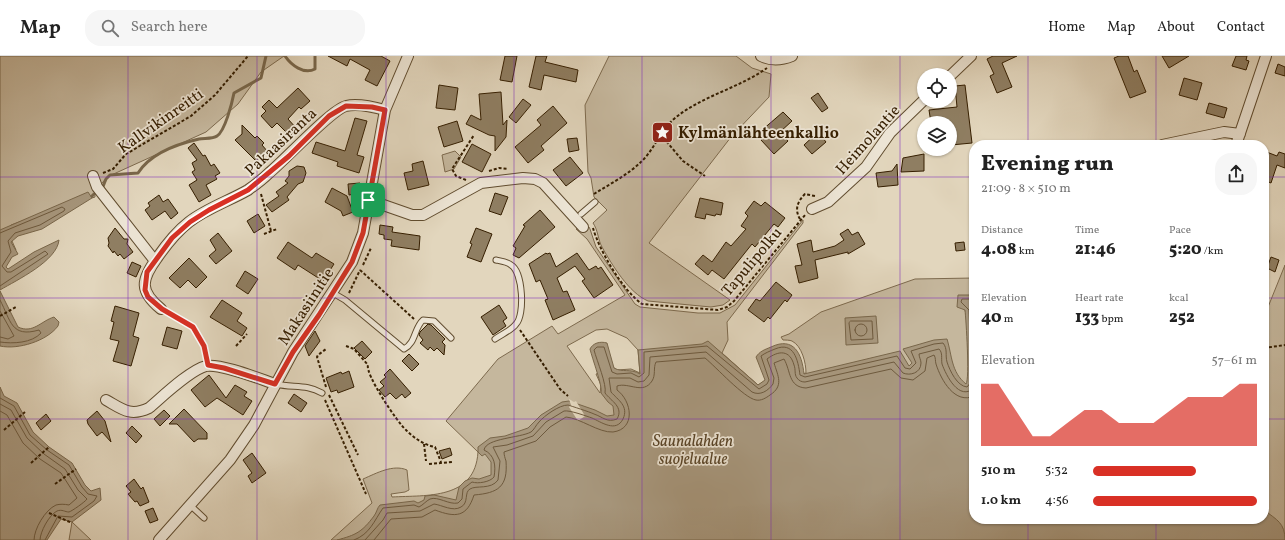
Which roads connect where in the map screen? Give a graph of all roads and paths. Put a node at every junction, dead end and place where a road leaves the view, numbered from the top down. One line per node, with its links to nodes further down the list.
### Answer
1 (248, 56): 18 (path, Kallvikinreitti)
2 (408, 56): 10 (street, Makasiinitie)
3 (761, 56): 7 (street)
4 (792, 56): 7 (street)
5 (971, 56): 8 (street)
6 (1266, 56): 12 (street)
7 (779, 59): 11 (path)
8 (957, 69)
9 (917, 107): 25 (street, Heimolantie)
10 (385, 110): 23 (street, Makasiinitie); 33 (street, Pakaasiranta)
11 (660, 134): 19 (path); 22 (path)
12 (1240, 134): 14 (street); 15 (street)
13 (474, 135): 20 (path)
14 (1186, 140)
15 (1238, 140)
16 (511, 169): 17 (path)
17 (485, 174)
18 (93, 176): 33 (street)
19 (705, 176)
20 (470, 180)
21 (261, 194): 29 (path)
22 (591, 197)
23 (368, 200): 27 (street); 35 (street, Makasiinitie)
24 (594, 202): 26 (lane)
25 (812, 209): 26 (path, Tapulipolku)
26 (581, 214)
27 (583, 227)
28 (277, 229): 29 (path)
29 (271, 231): 30 (path)
30 (264, 234)
31 (371, 248): 34 (path)
32 (496, 260): 41 (lane)
33 (155, 261): 38 (street, Pakaasiranta)
34 (360, 270): 36 (path); 39 (path)
35 (333, 293): 36 (lane); 51 (street, Makasiinitie)
36 (345, 300): 43 (lane)
37 (16, 307): 40 (path)
38 (162, 309): 50 (path)
39 (410, 315)
40 (0, 316)
41 (516, 324): 44 (lane); 55 (path)
42 (247, 334): 46 (path)
43 (451, 338)
44 (496, 339)
45 (1285, 345): 48 (path)
46 (236, 346)
47 (346, 346): 59 (path)
48 (1269, 347)
49 (326, 348): 52 (path)
50 (208, 365): 51 (street); 56 (street)
51 (275, 384): 53 (lane); 70 (street, Makasiinitie)
52 (326, 388)
53 (322, 393): 69 (path)
54 (329, 395): 61 (path)
55 (568, 396)
56 (106, 400)
57 (24, 412): 58 (path)
58 (4, 430)
59 (424, 444): 62 (path); 63 (path)
60 (49, 447): 65 (path)
61 (358, 455)
62 (426, 461)
63 (441, 462): 64 (path); 66 (path)
64 (452, 462)
65 (32, 463)
66 (429, 464)
67 (76, 469): 68 (path)
68 (55, 484)
69 (366, 494)
70 (190, 505): 72 (lane); 74 (street, Makasiinitie)
71 (49, 513): 73 (path)
72 (204, 518)
73 (72, 523)
74 (159, 540)

